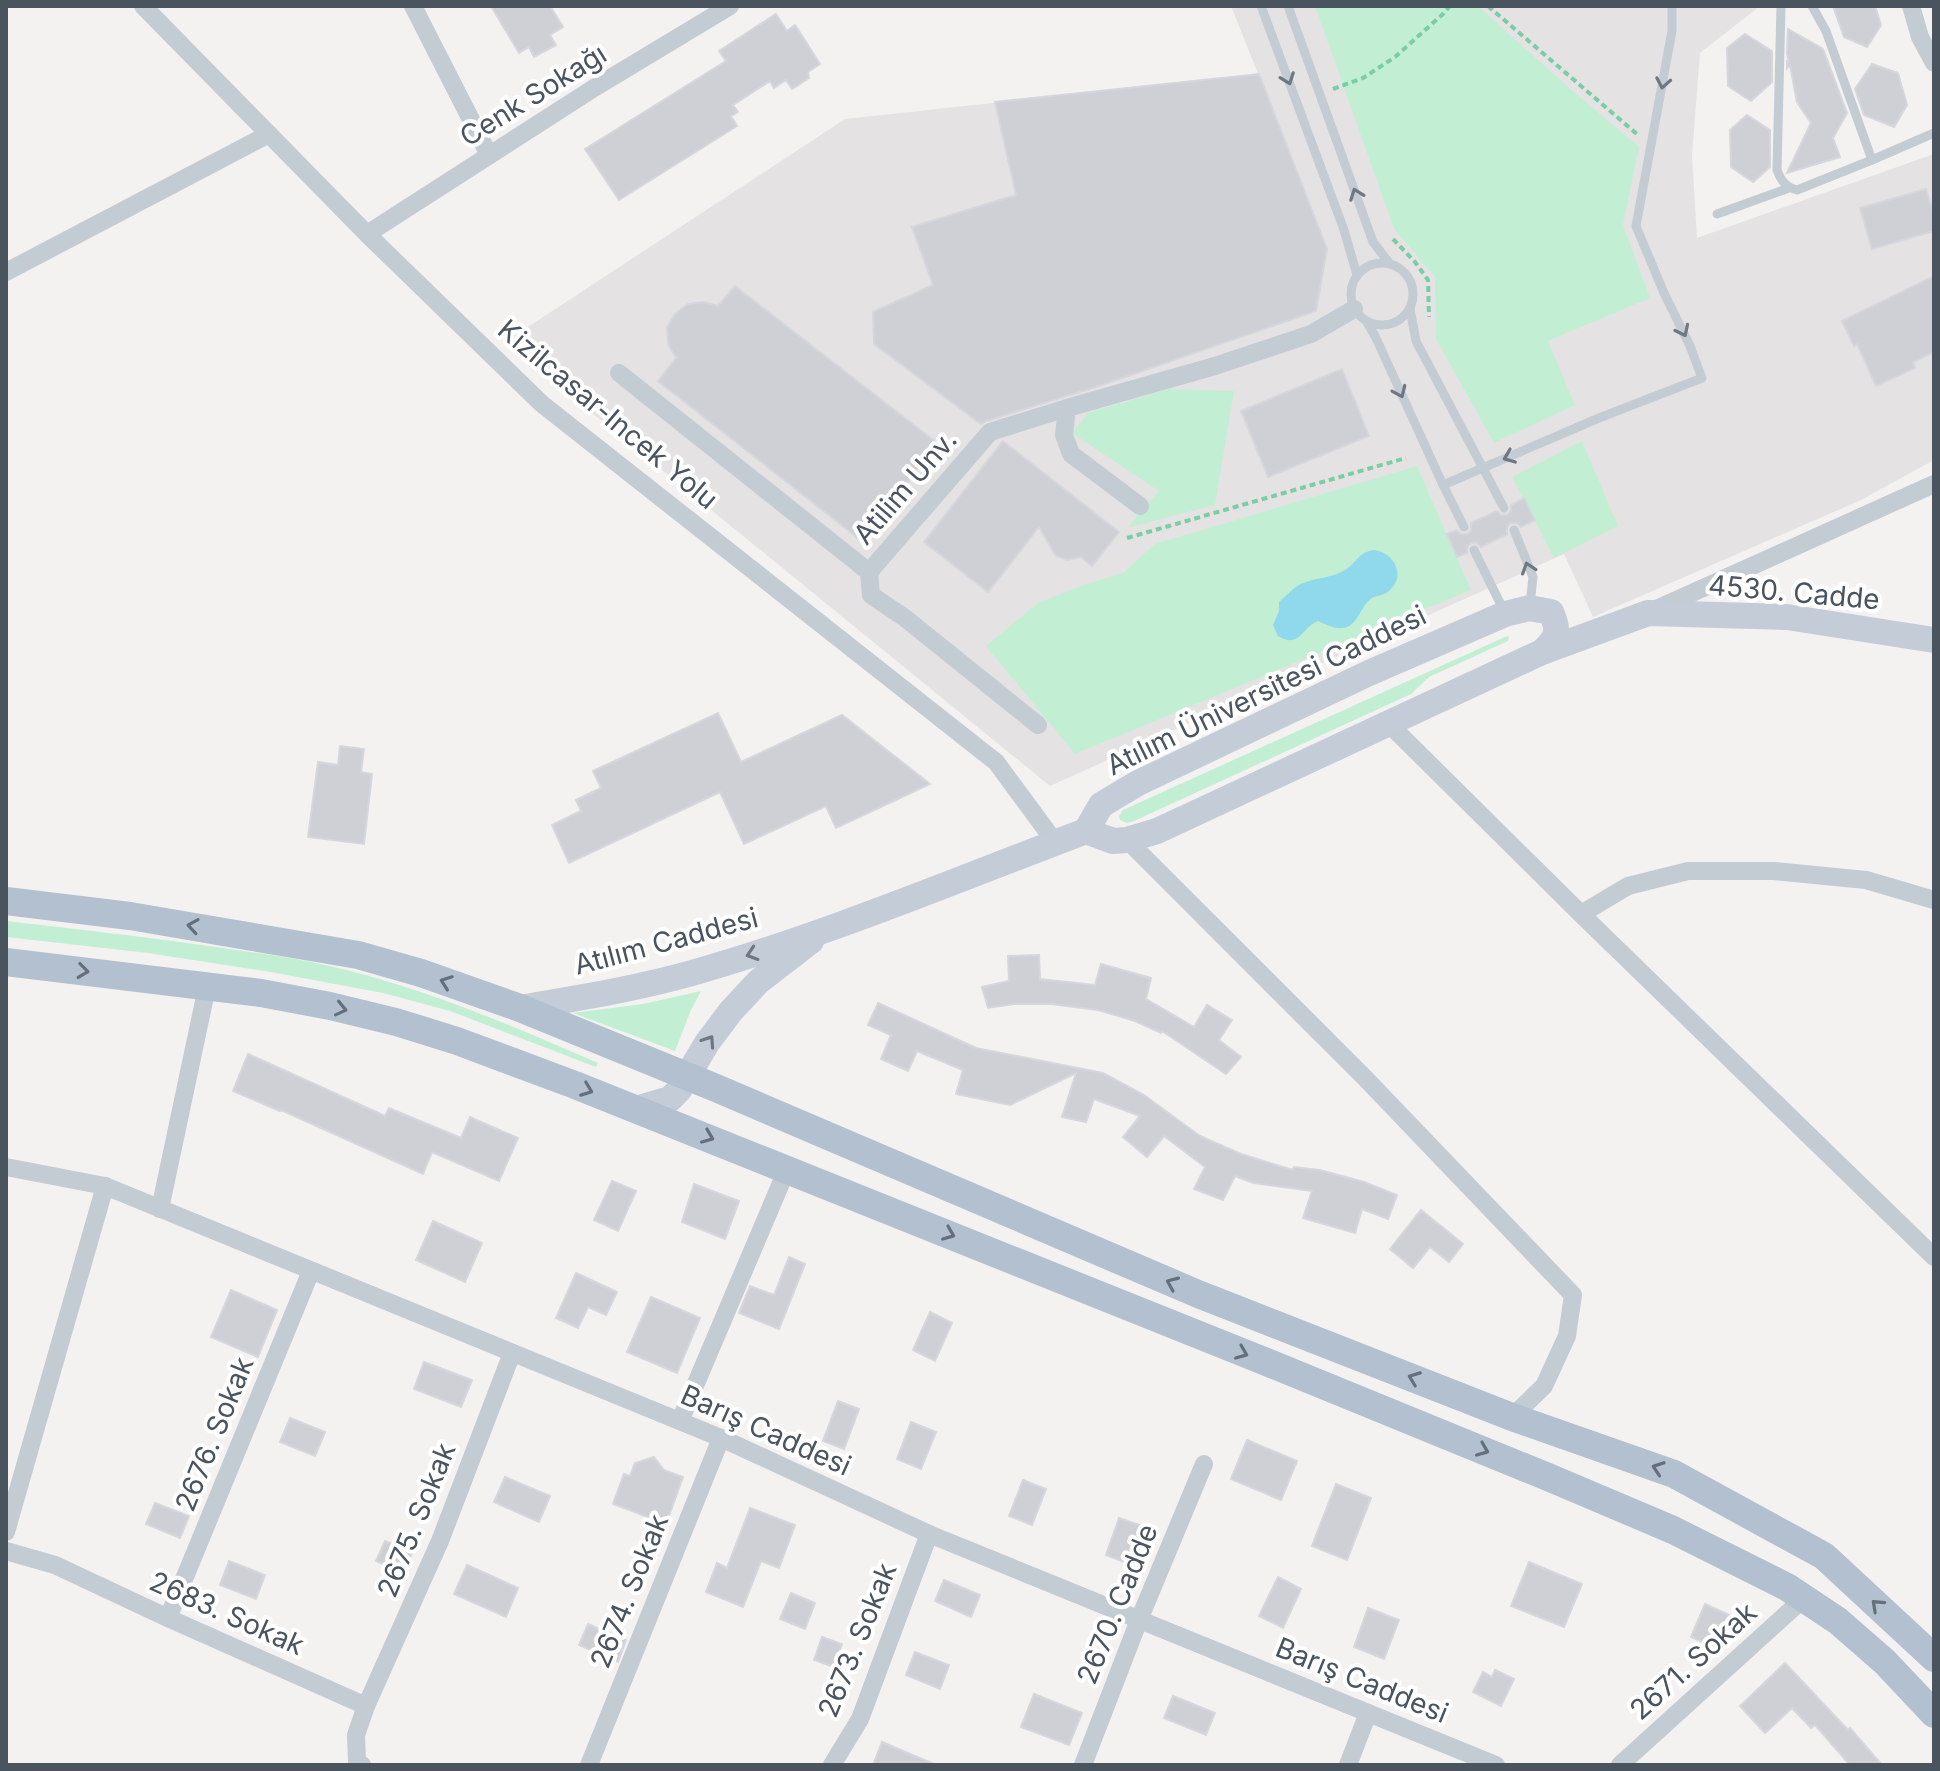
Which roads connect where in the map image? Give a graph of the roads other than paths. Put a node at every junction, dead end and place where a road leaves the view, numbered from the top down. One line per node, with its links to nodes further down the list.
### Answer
1 (413, 6): 13 (street)
2 (730, 6): 13 (street, Cenk Sokağı)
3 (1261, 6): 20 (lane, one-way to 20)
4 (1288, 6): 18 (lane, one-way to 4)
5 (1672, 6): 25 (lane, one-way to 25)
6 (1781, 6): 15 (lane)
7 (1812, 6): 14 (lane)
8 (1911, 6): 10 (street)
9 (152, 9): 12 (street, Kizilcasar-Incek Yolu)
10 (1934, 63)
11 (1934, 133): 14 (lane)
12 (269, 134): 17 (street, Kizilcasar-Incek Yolu); 19 (street)
13 (489, 155): 17 (street, Cenk Sokağı)
14 (1872, 160): 15 (lane)
15 (1789, 188): 16 (lane)
16 (1717, 214)
17 (367, 234): 42 (street, Kizilcasar-Incek Yolu)
18 (1390, 264): 20 (lane); 21 (lane)
19 (6, 272)
20 (1357, 275): 22 (lane)
21 (1410, 309): 22 (lane); 25 (lane)
22 (1360, 315): 24 (street, Atilim Unv.); 27 (lane, one-way to 27)
23 (619, 373): 33 (street)
24 (1067, 408): 28 (street); 33 (street, Atilim Unv.)
25 (1483, 468): 27 (lane); 29 (lane)
26 (1934, 484): 35 (street)
27 (1443, 485): 30 (lane)
28 (1140, 506)
29 (1504, 508)
30 (1464, 527)
31 (1514, 530): 34 (lane, one-way to 31)
32 (1474, 550): 34 (lane)
33 (869, 572): 39 (street, Atilim Unv.)
34 (1517, 611): 37 (street); 40 (street, Atılım Üniversitesi Caddesi)
35 (1648, 613): 36 (street, 4530. Cadde); 37 (street)
36 (1934, 640)
37 (1542, 652): 38 (street)
38 (1389, 724): 41 (street); 45 (street)
39 (1038, 725)
40 (1086, 831): 41 (street); 42 (street, Atılım Caddesi)
41 (1127, 840): 59 (street)
42 (1055, 842): 46 (street, Atılım Caddesi)
43 (1934, 900): 45 (street)
44 (6, 901): 49 (main road, one-way to 44)
45 (1581, 914): 56 (street)
46 (826, 930): 49 (street, Atılım Caddesi, one-way to 49); 50 (street, Atılım Caddesi, one-way to 46)
47 (6, 962): 48 (main road, one-way to 48)
48 (207, 987): 51 (main road, one-way to 51); 55 (street)
49 (520, 1008): 50 (main road)
50 (687, 1076): 51 (street, Atılım Caddesi); 59 (main road, one-way to 50)
51 (636, 1109): 53 (main road, one-way to 53)
52 (6, 1167): 54 (street, Barış Caddesi)
53 (787, 1169): 60 (street); 66 (main road, one-way to 66)
54 (105, 1186): 55 (street, Barış Caddesi); 63 (street)
55 (160, 1209): 57 (street, Barış Caddesi)
56 (1934, 1257)
57 (311, 1271): 58 (street, Barış Caddesi); 67 (street, 2676. Sokak)
58 (512, 1353): 60 (street, Barış Caddesi); 70 (street, 2675. Sokak)
59 (1512, 1417): 69 (main road, one-way to 59)
60 (680, 1421): 61 (street, Barış Caddesi)
61 (721, 1438): 64 (street, Barış Caddesi); 74 (street, 2674. Sokak)
62 (1204, 1464): 68 (street, 2670. Cadde)
63 (6, 1532)
64 (929, 1534): 68 (street, Barış Caddesi); 75 (street, 2673. Sokak)
65 (6, 1551): 67 (street, 2683. Sokak)
66 (1804, 1598): 72 (main road); 79 (street, 2671. Sokak)
67 (168, 1618): 70 (street, 2683. Sokak)
68 (1139, 1620): 71 (street, Barış Caddesi); 76 (street, 2670. Cadde)
69 (1934, 1658)
70 (366, 1706): 73 (street)
71 (1368, 1713): 77 (street); 78 (street, Barış Caddesi)
72 (1934, 1714)
73 (362, 1765)
74 (589, 1765)
75 (832, 1765)
76 (1083, 1765)
77 (1348, 1765)
78 (1496, 1765)
79 (1620, 1765)

